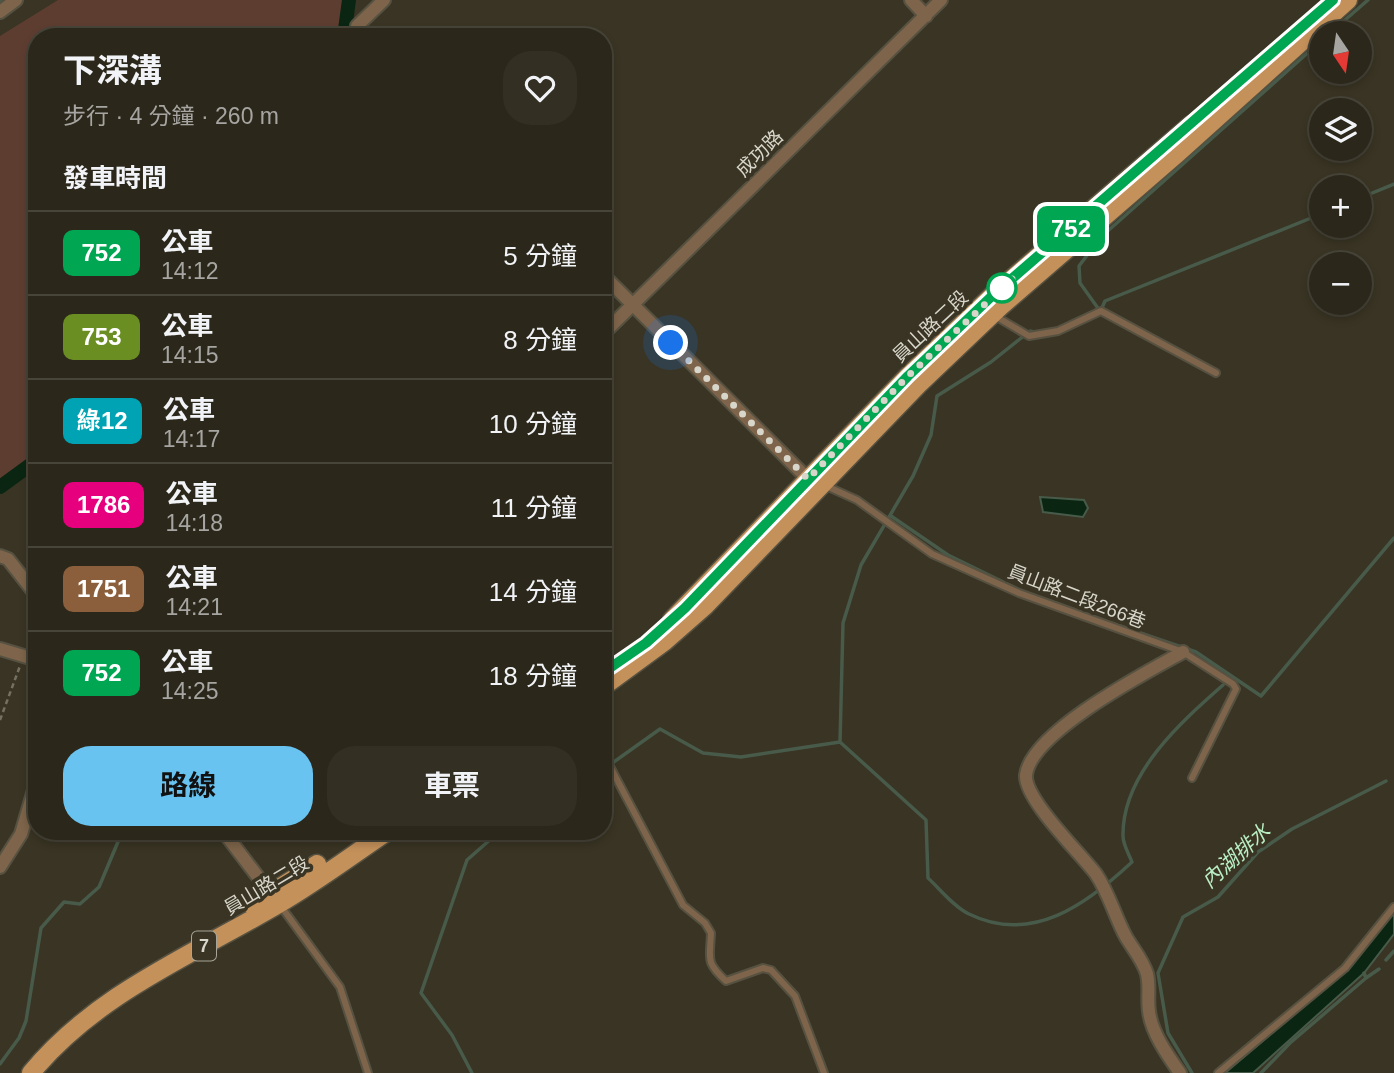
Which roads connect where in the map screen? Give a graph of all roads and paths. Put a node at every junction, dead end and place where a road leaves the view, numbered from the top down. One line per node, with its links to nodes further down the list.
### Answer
1 (16, 0): 7 (street)
2 (384, 0): 9 (street)
3 (911, 0): 8 (street)
4 (941, 0): 8 (street, 成功路)
5 (1333, 0): 12 (main road, 員山路二段)
6 (1348, 0): 12 (main road, 員山路二段)
7 (0, 12)
8 (926, 16): 11 (street, 成功路)
9 (360, 28)
10 (612, 284): 11 (street)
11 (632, 305): 13 (street, 成功路); 15 (street)
12 (987, 310): 14 (lane); 15 (main road, 員山路二段)
13 (612, 325)
14 (1216, 373)
15 (815, 482): 19 (lane, 員山路二段266巷); 22 (main road, 員山路二段); 23 (main road, 員山路二段)
16 (0, 556): 17 (street)
17 (28, 585)
18 (0, 649): 20 (street)
19 (1183, 652): 26 (lane, 員山路二段266巷); 38 (street)
20 (28, 657)
21 (28, 662): 24 (path)
22 (612, 666)
23 (612, 680)
24 (0, 720)
25 (612, 768): 37 (lane)
26 (1192, 778)
27 (28, 810): 31 (street)
28 (230, 840): 32 (street)
29 (354, 840): 32 (main road, 員山路二段 / 7)
30 (373, 840): 32 (main road, 員山路二段 / 7)
31 (0, 867)
32 (275, 899): 34 (main road, 員山路二段 / 7); 35 (main road, 員山路二段 / 7); 36 (lane)
33 (1394, 907): 39 (lane)
34 (16, 1073)
35 (31, 1073)
36 (368, 1073)
37 (824, 1073)
38 (1180, 1073)
39 (1218, 1073)

